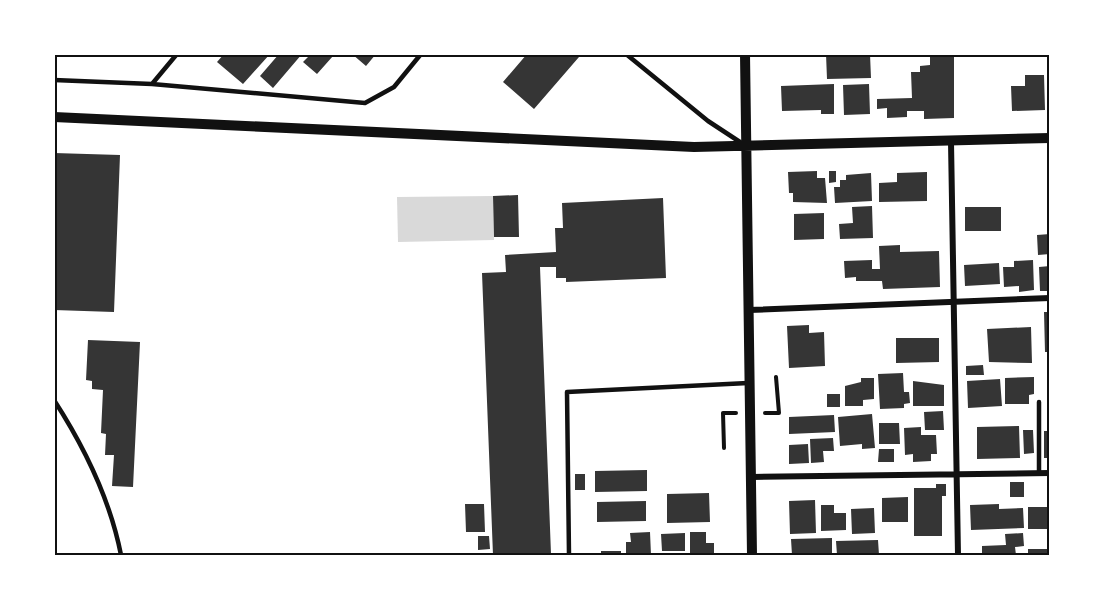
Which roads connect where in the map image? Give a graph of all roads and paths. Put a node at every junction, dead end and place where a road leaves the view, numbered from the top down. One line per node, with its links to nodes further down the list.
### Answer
1 (177, 54): 6 (lane)
2 (421, 54): 6 (lane)
3 (626, 54): 10 (lane)
4 (745, 54): 10 (street)
5 (54, 80): 6 (lane)
6 (152, 84)
7 (54, 117): 10 (street)
8 (1050, 138): 9 (street)
9 (951, 142): 10 (street); 12 (street)
10 (748, 147): 13 (street)
11 (1050, 298): 12 (street)
12 (955, 303): 13 (street); 23 (street)
13 (749, 310): 15 (street)
14 (776, 376): 19 (path)
15 (750, 383): 24 (street); 26 (lane)
16 (54, 400): 25 (lane)
17 (1039, 402): 21 (lane)
18 (723, 413): 20 (path)
19 (779, 413)
20 (724, 448)
21 (1039, 473): 22 (street); 23 (street)
22 (1050, 473)
23 (956, 475): 24 (street); 28 (street)
24 (752, 477): 27 (street)
25 (121, 555)
26 (569, 555)
27 (752, 555)
28 (958, 555)

